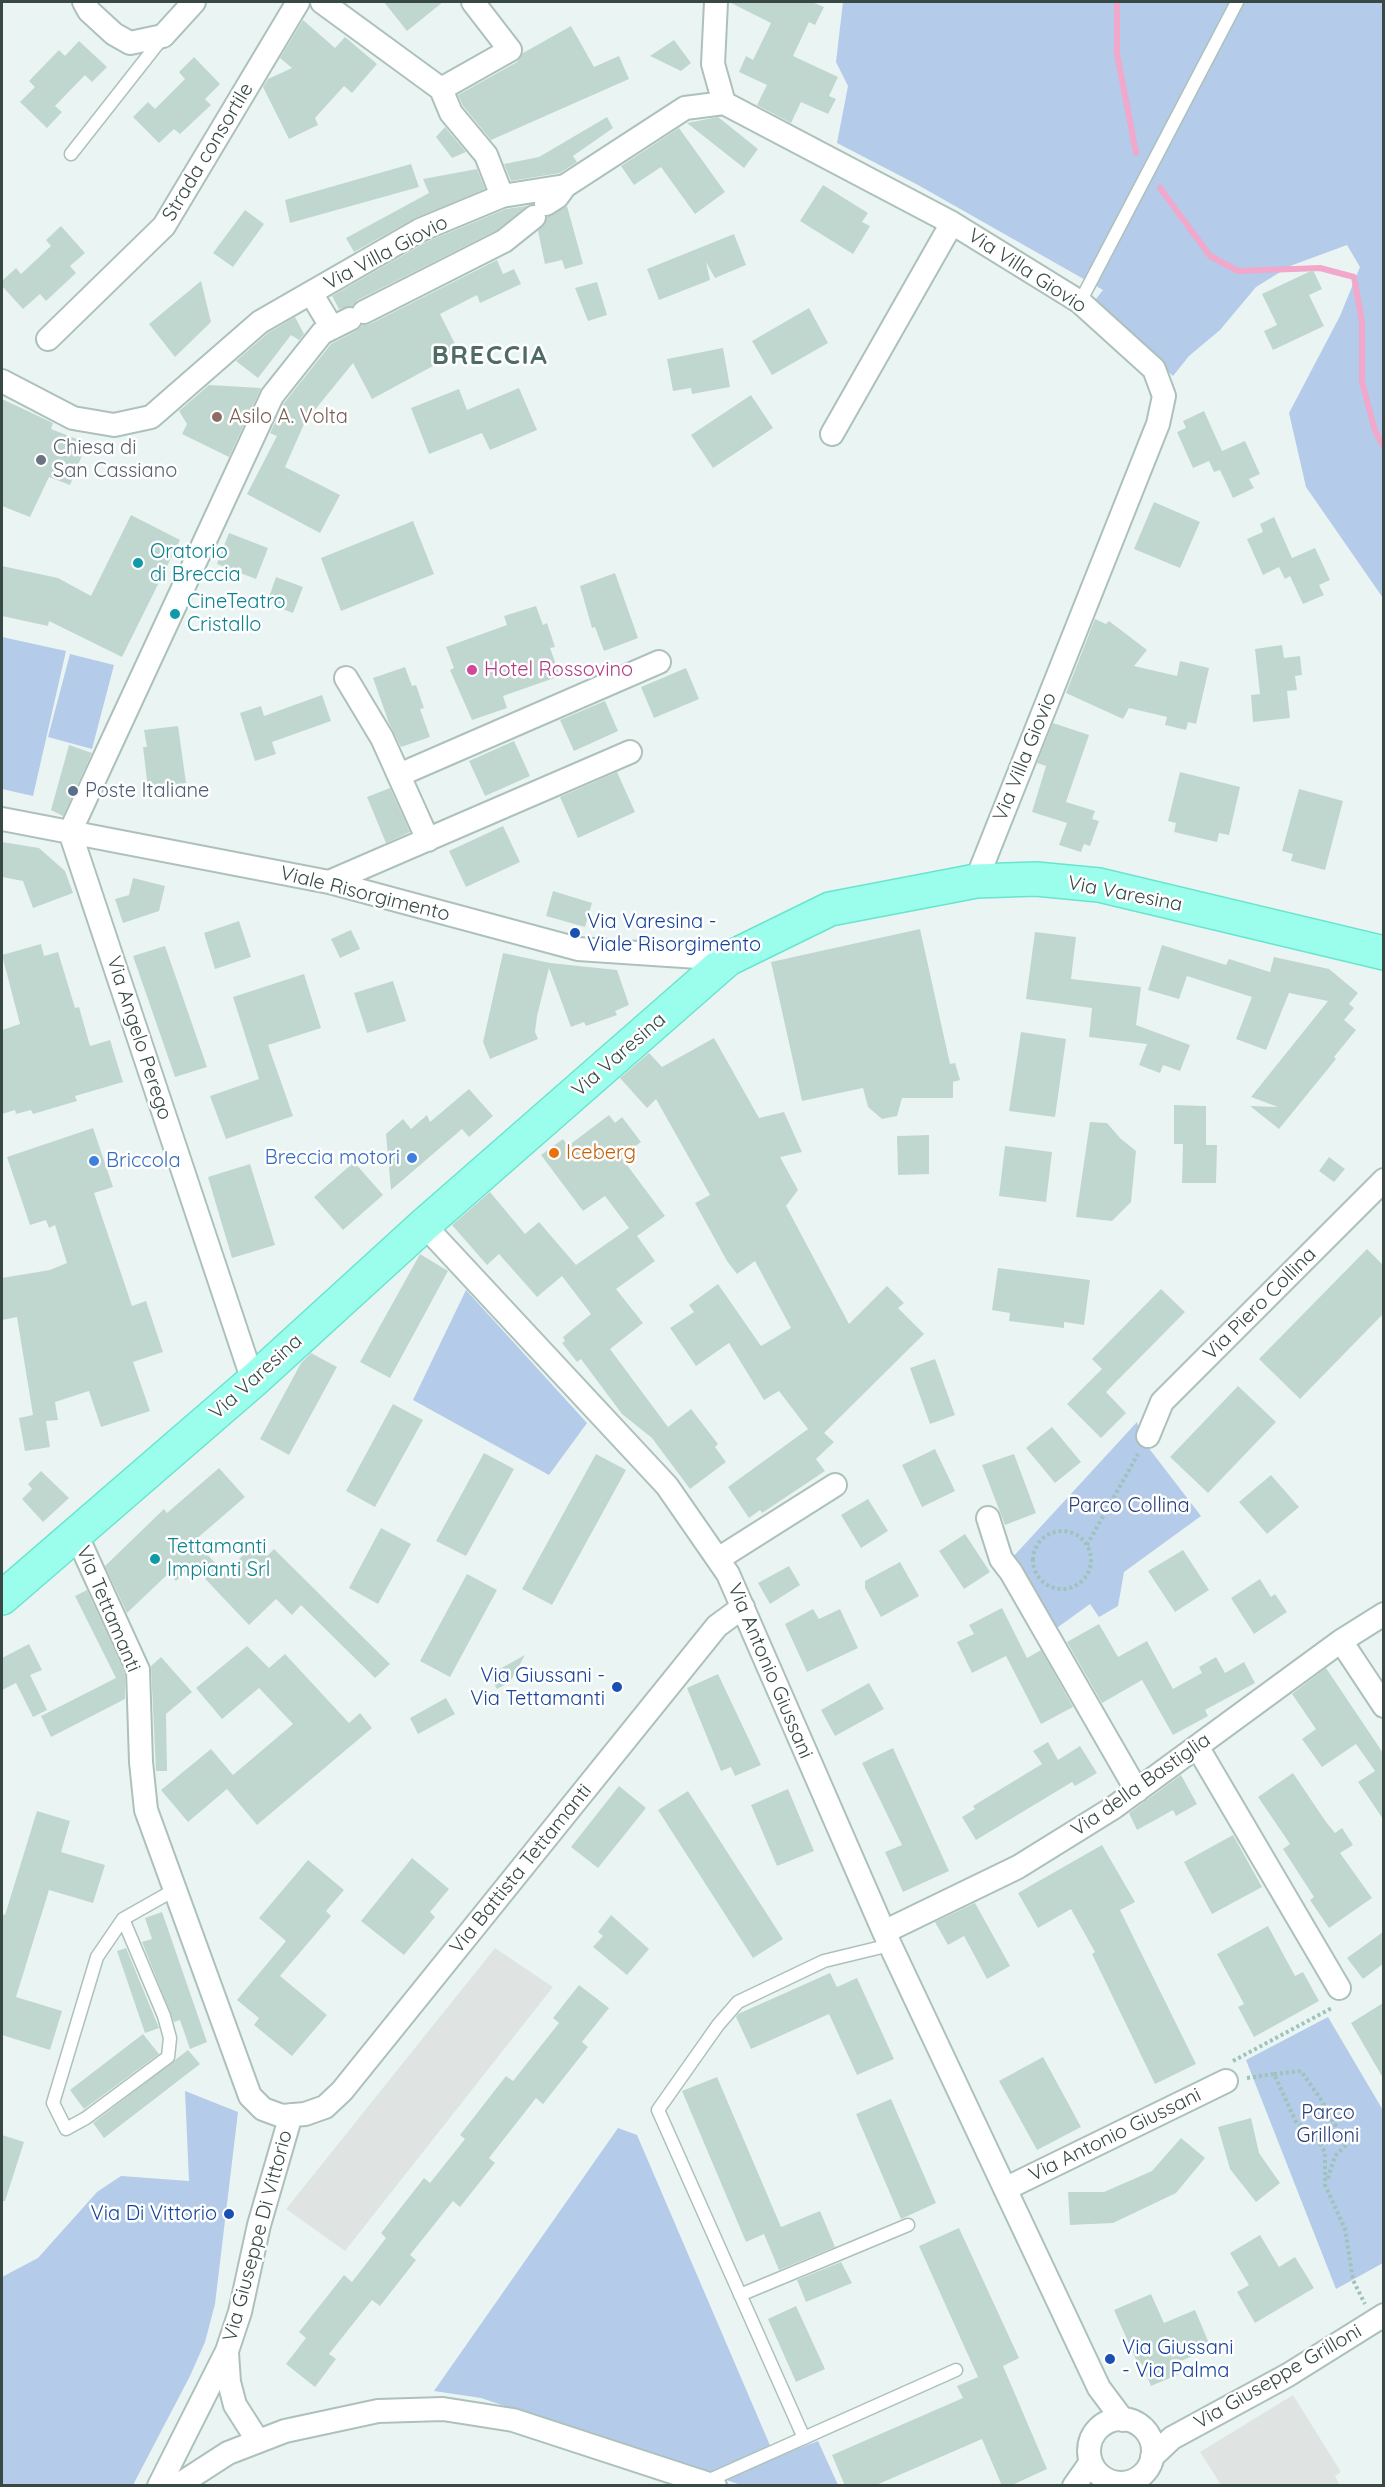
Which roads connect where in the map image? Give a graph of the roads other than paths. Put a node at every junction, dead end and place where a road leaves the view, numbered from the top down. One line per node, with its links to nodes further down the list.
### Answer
1 (84, 2): 8 (street)
2 (194, 2): 8 (street)
3 (298, 2): 18 (street, Strada consortile)
4 (321, 2): 9 (street)
5 (473, 2): 9 (street)
6 (716, 2): 10 (street)
7 (1237, 2): 16 (lane)
8 (163, 36): 11 (lane)
9 (441, 89): 13 (street)
10 (724, 103): 12 (street, Via Villa Giovio); 14 (street, Via Villa Giovio)
11 (71, 154)
12 (565, 186): 13 (street, Via Villa Giovio); 17 (street, Via Villa Giovio)
13 (502, 196): 15 (street, Via Villa Giovio)
14 (952, 223): 16 (street, Via Villa Giovio); 20 (street)
15 (311, 293): 17 (street); 19 (street, Via Villa Giovio)
16 (1080, 302): 28 (street, Via Villa Giovio)
17 (349, 320): 26 (street, Via Villa Giovio)
18 (48, 339)
19 (2, 381)
20 (832, 434)
21 (659, 662): 24 (street)
22 (346, 678): 24 (street)
23 (630, 752): 27 (street)
24 (399, 775): 27 (street)
25 (2, 819): 26 (street, Viale Risorgimento)
26 (70, 832): 29 (street, Viale Risorgimento); 34 (street, Via Angelo Perego)
27 (428, 840): 29 (street)
28 (976, 881): 30 (main road, Via Varesina); 31 (main road, Via Varesina)
29 (329, 882): 31 (street, Viale Risorgimento)
30 (1383, 953)
31 (728, 958): 33 (main road, Via Varesina)
32 (1383, 1180): 35 (street, Via Piero Collina)
33 (424, 1226): 34 (main road, Via Varesina); 39 (street, Via Antonio Giussani)
34 (253, 1381): 38 (main road, Via Varesina)
35 (1148, 1436)
36 (835, 1485): 39 (street)
37 (988, 1518): 46 (street)
38 (76, 1534): 40 (main road, Via Varesina); 47 (street, Via Tettamanti)
39 (718, 1559): 41 (street, Via Antonio Giussani)
40 (2, 1597)
41 (742, 1607): 49 (street, Via Antonio Giussani); 52 (street, Via Battista Tettamanti)
42 (1383, 1614): 43 (street, Via della Bastiglia)
43 (1341, 1641): 44 (street); 45 (street, Via della Bastiglia)
44 (1383, 1706)
45 (1198, 1748): 46 (street, Via della Bastiglia); 50 (street)
46 (1137, 1791): 49 (street, Via della Bastiglia)
47 (176, 1889): 48 (lane); 52 (street, Via Tettamanti)
48 (123, 1919): 48 (lane)
49 (887, 1938): 53 (street, Via Antonio Giussani); 55 (lane)
50 (1339, 1988)
51 (1226, 2081): 53 (street, Via Antonio Giussani)
52 (291, 2115): 57 (street, Via Giuseppe Di Vittorio)
53 (1005, 2190): 59 (street, Via Antonio Giussani)
54 (908, 2225): 55 (lane)
55 (740, 2295): 62 (lane)
56 (1378, 2318): 64 (street, Via Giuseppe Grilloni)
57 (227, 2351): 63 (street); 68 (street, Via Giuseppe Di Vittorio)
58 (956, 2370): 62 (lane)
59 (1099, 2388): 60 (street, Via Antonio Giussani); 61 (street, Via Antonio Giussani)
60 (1123, 2420): 61 (street); 64 (street, Via Antonio Giussani)
61 (1099, 2429): 65 (street, Via Antonio Giussani)
62 (804, 2438): 67 (lane)
63 (258, 2441): 67 (street); 69 (street)
64 (1151, 2461): 66 (street)
65 (1091, 2462): 66 (street); 70 (street)
66 (1114, 2483)
67 (710, 2484)
68 (159, 2486)
69 (177, 2486)
70 (1074, 2486)

